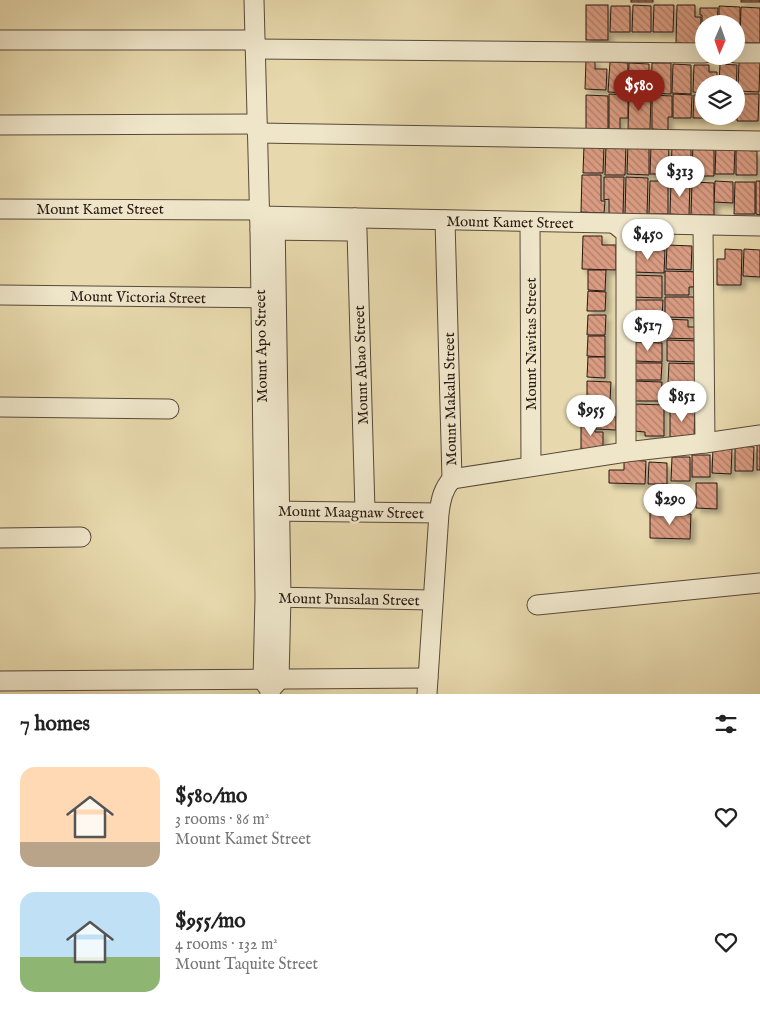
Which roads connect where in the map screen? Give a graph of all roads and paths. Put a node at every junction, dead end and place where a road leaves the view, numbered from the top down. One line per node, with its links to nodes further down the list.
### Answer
1 (254, 0): 3 (street, Mount Apo Street)
2 (0, 40): 3 (street)
3 (255, 44): 4 (street); 8 (street, Mount Apo Street)
4 (695, 52)
5 (745, 53): 6 (street)
6 (760, 53)
7 (0, 125): 8 (street)
8 (257, 129): 9 (street); 11 (street, Mount Apo Street)
9 (760, 141)
10 (0, 209): 11 (street, Mount Kamet Street)
11 (266, 221): 12 (street, Mount Kamet Street); 20 (street, Mount Apo Street)
12 (356, 225): 13 (street, Mount Kamet Street); 29 (street, Mount Abao Street)
13 (445, 226): 15 (street, Mount Kamet Street); 27 (street, Mount Makalu Street)
14 (760, 226): 17 (street, Mount Kamet Street)
15 (530, 227): 16 (street, Mount Kamet Street); 26 (street, Mount Navitas Street)
16 (620, 228): 17 (street, Mount Kamet Street); 25 (street)
17 (703, 230): 18 (street, Mount Kamet Street); 24 (street)
18 (760, 234)
19 (0, 296): 20 (street, Mount Victoria Street)
20 (268, 298): 28 (street, Mount Apo Street)
21 (0, 407): 22 (street)
22 (170, 409)
23 (760, 435): 24 (street)
24 (704, 443): 25 (street)
25 (626, 452): 26 (street)
26 (531, 466): 27 (street)
27 (452, 479): 30 (street, Mount Makalu Street)
28 (272, 511): 29 (street, Mount Maagnaw Street); 34 (street, Mount Apo Street)
29 (365, 511): 30 (street, Mount Maagnaw Street)
30 (439, 513): 35 (street, Mount Makalu Street)
31 (81, 537): 32 (street)
32 (0, 538)
33 (760, 583): 36 (street)
34 (273, 597): 35 (street, Mount Punsalan Street); 38 (street, Mount Apo Street)
35 (433, 600): 39 (street, Mount Makalu Street)
36 (537, 605)
37 (0, 682): 40 (street)
38 (270, 686): 39 (street); 40 (street)
39 (427, 686)
40 (182, 687)

